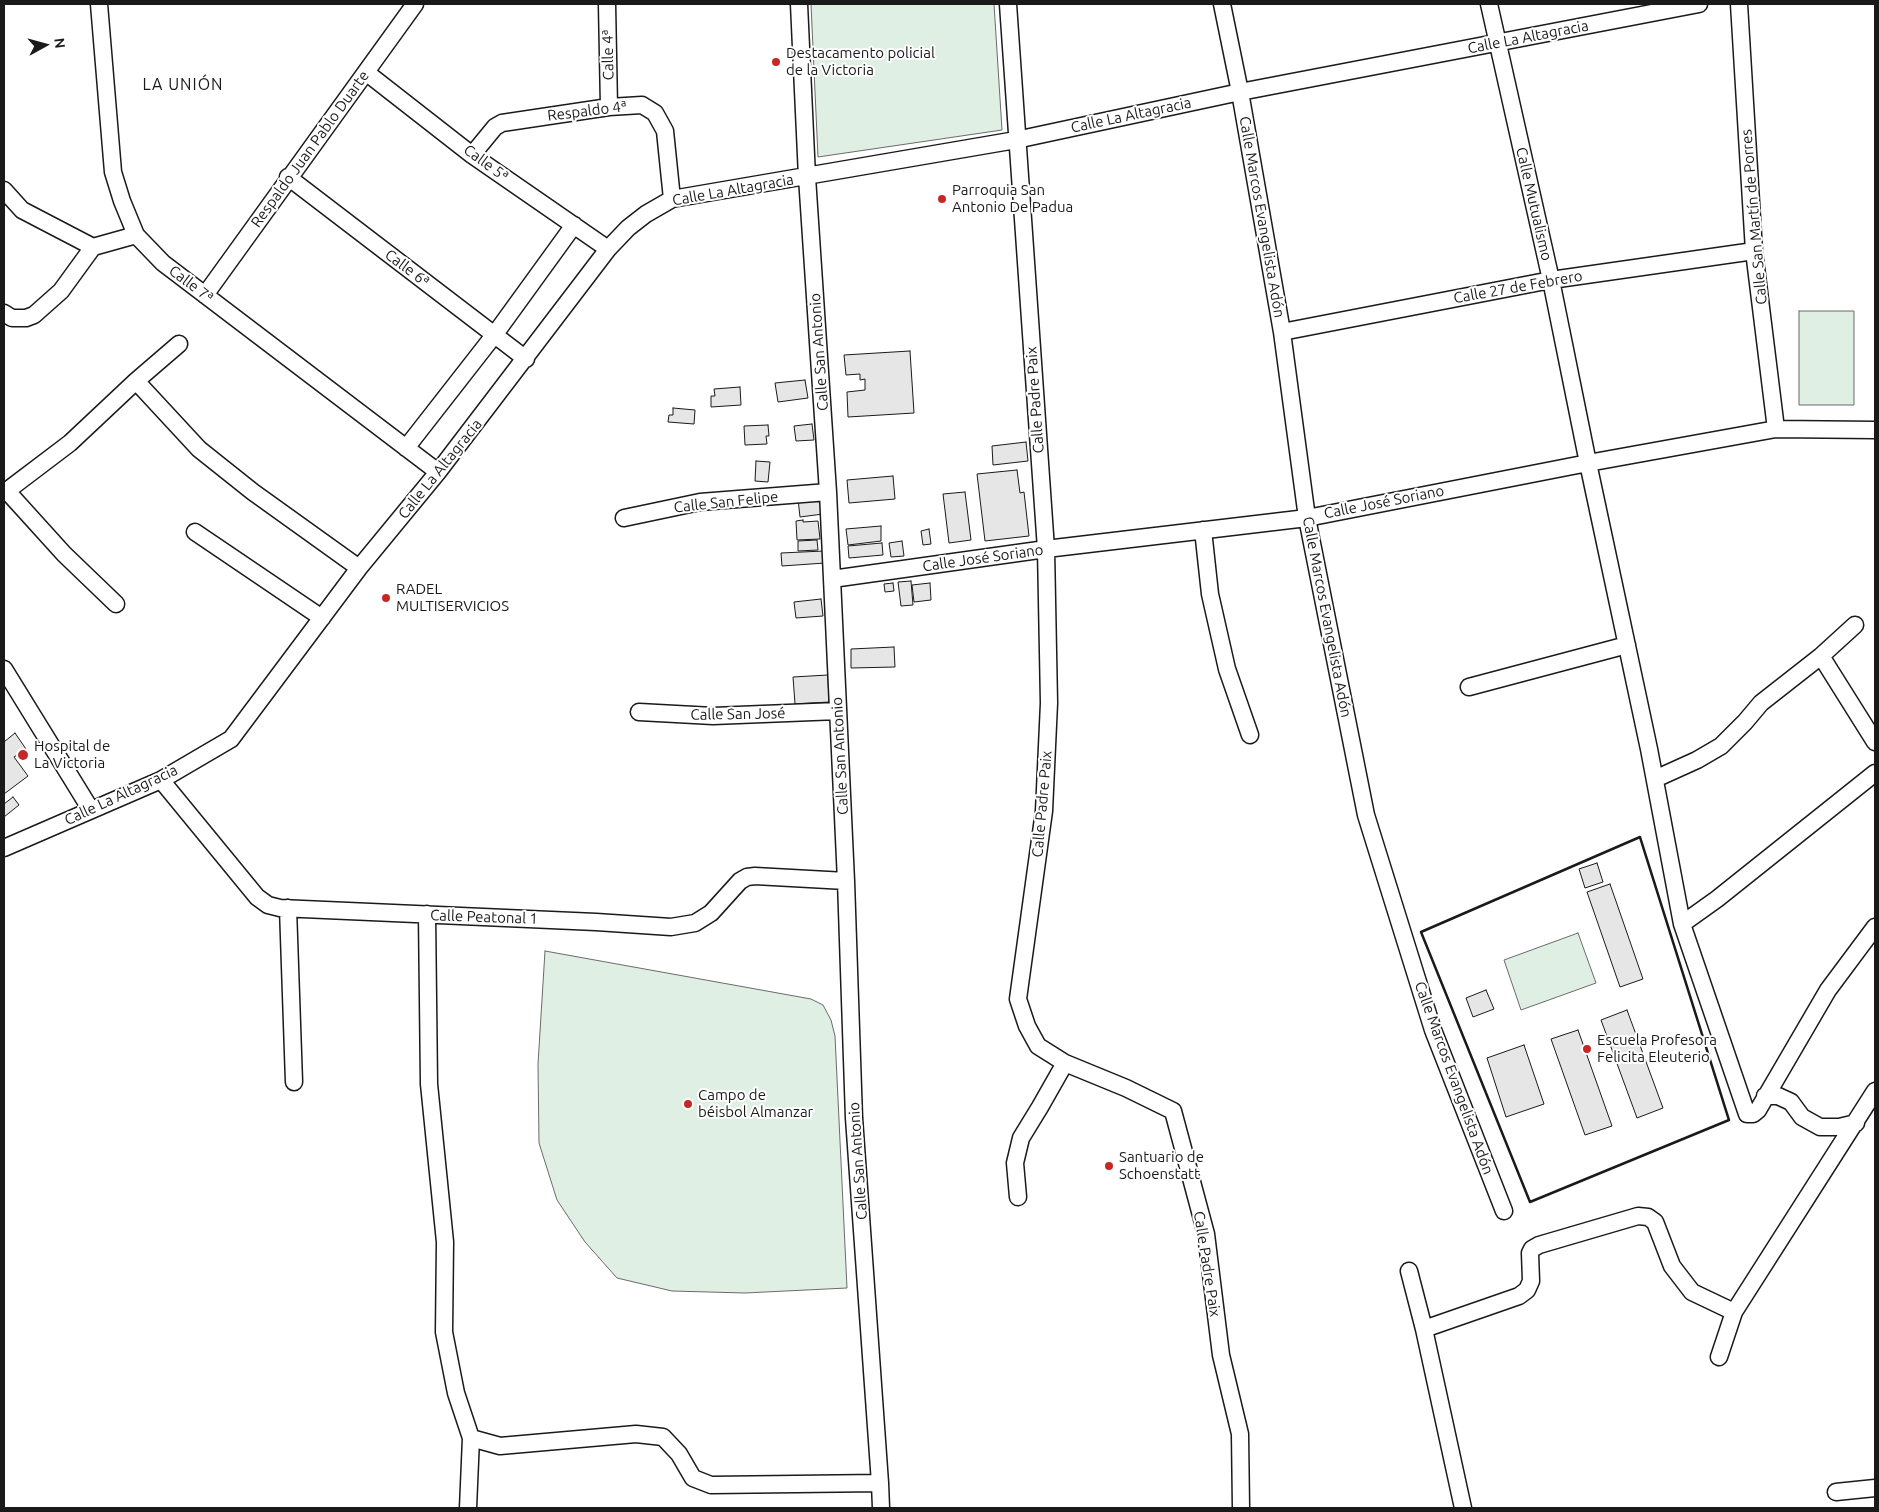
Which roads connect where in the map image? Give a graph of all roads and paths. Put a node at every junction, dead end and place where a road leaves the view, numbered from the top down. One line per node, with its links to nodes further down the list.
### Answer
1 (99, 4): 21 (street, Calle 7ª)
2 (414, 4): 11 (street, Respaldo Juan Pablo Duarte)
3 (607, 4): 13 (street, Calle 4ª)
4 (798, 4): 17 (street, Calle San Antonio)
5 (1008, 4): 14 (street, Calle Padre Paix)
6 (1222, 4): 12 (street, Calle Marcos Evangelista Adón)
7 (1490, 4): 10 (street, Calle Mutualismo)
8 (1698, 4): 10 (street, Calle La Altagracia)
9 (1739, 4): 24 (street, Calle San Martín de Porres)
10 (1497, 43): 12 (street, Calle La Altagracia); 25 (street, Calle Mutualismo)
11 (366, 73): 15 (street, Calle 5ª); 16 (street, Respaldo Juan Pablo Duarte)
12 (1240, 92): 14 (street, Calle La Altagracia); 28 (street, Calle Marcos Evangelista Adón)
13 (609, 107): 15 (street, Respaldo 4ª); 19 (street, Respaldo 4ª)
14 (1016, 140): 17 (street, Calle La Altagracia); 44 (street, Calle Padre Paix)
15 (472, 155): 20 (street, Calle 5ª)
16 (288, 177): 26 (street, Respaldo Juan Pablo Duarte); 29 (street, Calle 6ª)
17 (807, 177): 19 (street, Calle La Altagracia); 39 (street, Calle San Antonio)
18 (4, 190): 22 (street)
19 (672, 199): 23 (street, Calle La Altagracia)
20 (574, 225): 23 (street, Calle 5ª); 29 (street)
21 (136, 235): 22 (street); 26 (street, Calle 7ª)
22 (93, 247): 27 (street)
23 (608, 249): 31 (street, Calle La Altagracia)
24 (1754, 251): 25 (street, Calle 27 de Febrero); 33 (street, Calle San Martín de Porres)
25 (1551, 280): 28 (street, Calle 27 de Febrero); 36 (street, Calle Mutualismo)
26 (205, 295): 35 (street, Calle 7ª)
27 (4, 313)
28 (1282, 332): 41 (street, Calle Marcos Evangelista Adón)
29 (495, 334): 31 (street, Calle 6ª); 35 (street)
30 (179, 344): 32 (street)
31 (526, 359): 37 (street, Calle La Altagracia)
32 (136, 381): 38 (street); 45 (street)
33 (1776, 429): 34 (street, Calle José Soriano); 36 (street, Calle José Soriano)
34 (1875, 430)
35 (406, 448): 37 (street, Calle 7ª)
36 (1588, 463): 41 (street, Calle José Soriano); 50 (street, Calle Mutualismo)
37 (438, 472): 45 (street, Calle La Altagracia)
38 (5, 492): 47 (street)
39 (828, 492): 40 (street, Calle San Felipe); 46 (street, Calle San Antonio)
40 (624, 518)
41 (1306, 518): 42 (street, Calle José Soriano); 74 (street, Calle Marcos Evangelista Adón)
42 (1203, 530): 44 (street, Calle José Soriano); 56 (street)
43 (195, 532): 48 (street)
44 (1046, 549): 46 (street, Calle José Soriano); 68 (street, Calle Padre Paix)
45 (359, 568): 48 (street, Calle La Altagracia)
46 (832, 578): 54 (street, Calle San Antonio)
47 (116, 604)
48 (322, 618): 60 (street, Calle La Altagracia)
49 (1855, 625): 51 (street)
50 (1627, 645): 53 (street); 59 (street, Calle Mutualismo)
51 (1821, 656): 57 (street); 59 (street)
52 (4, 669): 61 (street)
53 (1469, 687)
54 (838, 711): 55 (street, Calle San José); 63 (street, Calle San Antonio)
55 (639, 712)
56 (1250, 735)
57 (1875, 742)
58 (1875, 773): 66 (street)
59 (1655, 779): 66 (street, Calle Mutualismo)
60 (161, 780): 61 (street, Calle La Altagracia); 64 (street, Calle Peatonal 1)
61 (91, 810): 62 (street, Calle La Altagracia)
62 (4, 848)
63 (846, 881): 65 (street, Calle Peatonal 1); 80 (street, Calle San Antonio)
64 (288, 908): 65 (street, Calle Peatonal 1); 69 (street)
65 (426, 914): 79 (street)
66 (1682, 924): 71 (street, Calle Mutualismo)
67 (1875, 927): 71 (street)
68 (1065, 1063): 73 (street); 85 (street, Calle Padre Paix)
69 (294, 1082)
70 (1875, 1091): 72 (street)
71 (1766, 1096): 72 (street)
72 (1856, 1124): 76 (street)
73 (1018, 1196)
74 (1504, 1212)
75 (1409, 1271): 77 (street)
76 (1734, 1312): 77 (street); 78 (street)
77 (1424, 1329): 86 (street)
78 (1719, 1357)
79 (471, 1438): 80 (street); 83 (street)
80 (880, 1483): 84 (street, Calle San Antonio)
81 (1875, 1488): 82 (street)
82 (1836, 1492)
83 (468, 1508)
84 (880, 1508)
85 (1241, 1508)
86 (1463, 1508)

